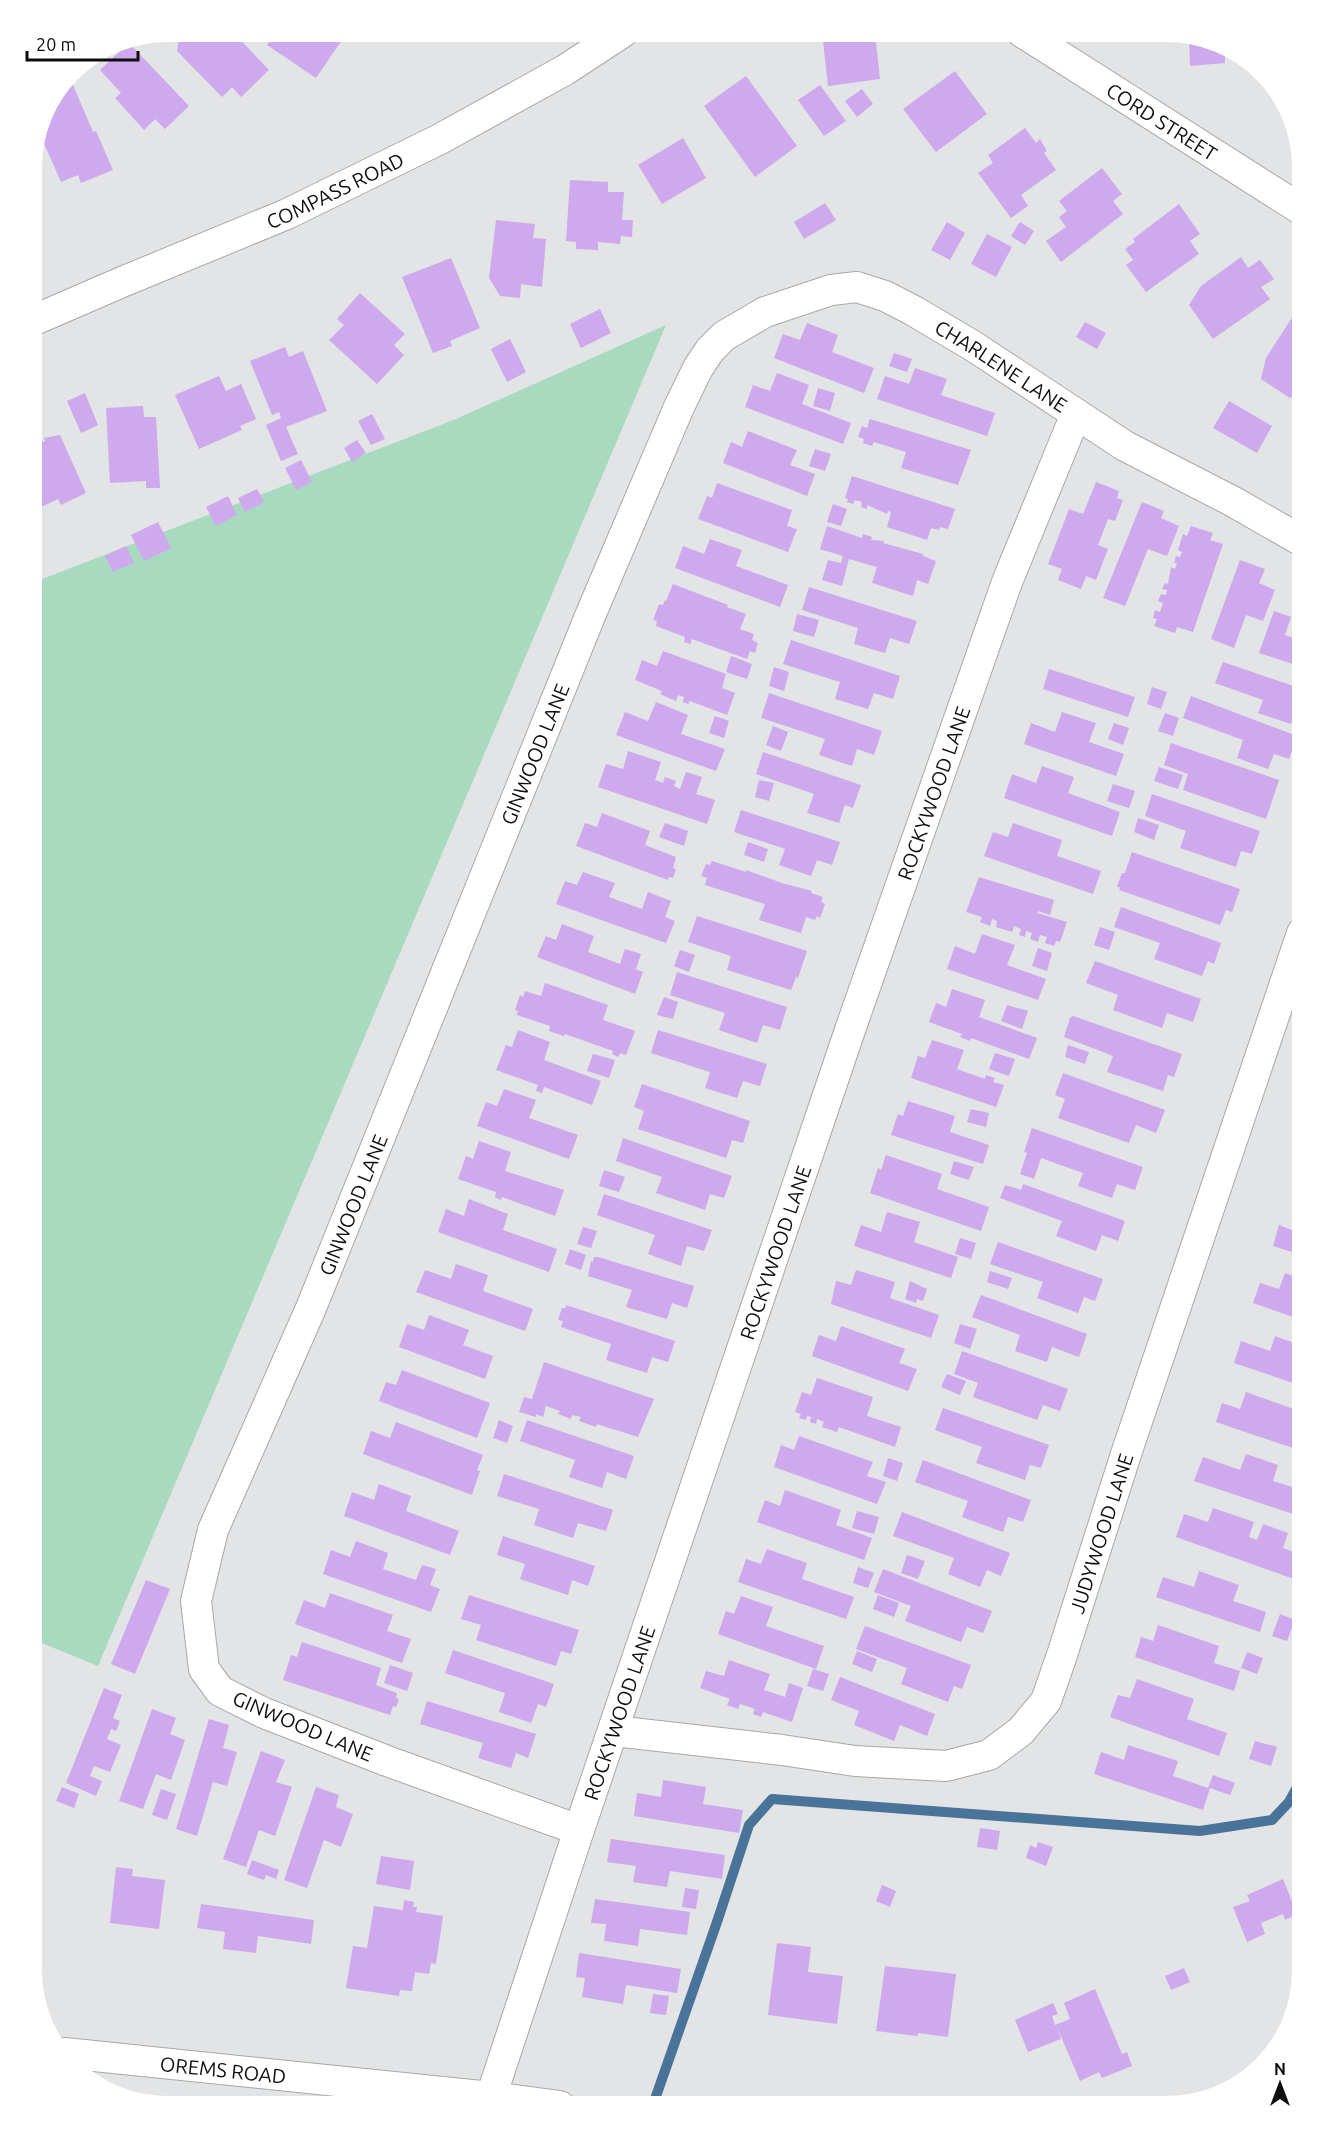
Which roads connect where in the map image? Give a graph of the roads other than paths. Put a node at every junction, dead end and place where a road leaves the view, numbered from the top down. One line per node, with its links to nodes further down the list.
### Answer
1 (608, 42): 4 (street, COMPASS ROAD)
2 (1038, 42): 3 (street, CORD STREET)
3 (1292, 204)
4 (42, 317)
5 (698, 368): 6 (street, CHARLENE LANE); 10 (street, GINWOOD LANE)
6 (1076, 414): 7 (street, CHARLENE LANE); 9 (street, ROCKYWOOD LANE)
7 (1292, 535)
8 (1292, 963): 9 (street, JUDYWOOD LANE)
9 (614, 1731): 10 (street, ROCKYWOOD LANE)
10 (579, 1830): 13 (street, ROCKYWOOD LANE)
11 (74, 2054): 12 (street, OREMS ROAD)
12 (481, 2096)
13 (491, 2096)

